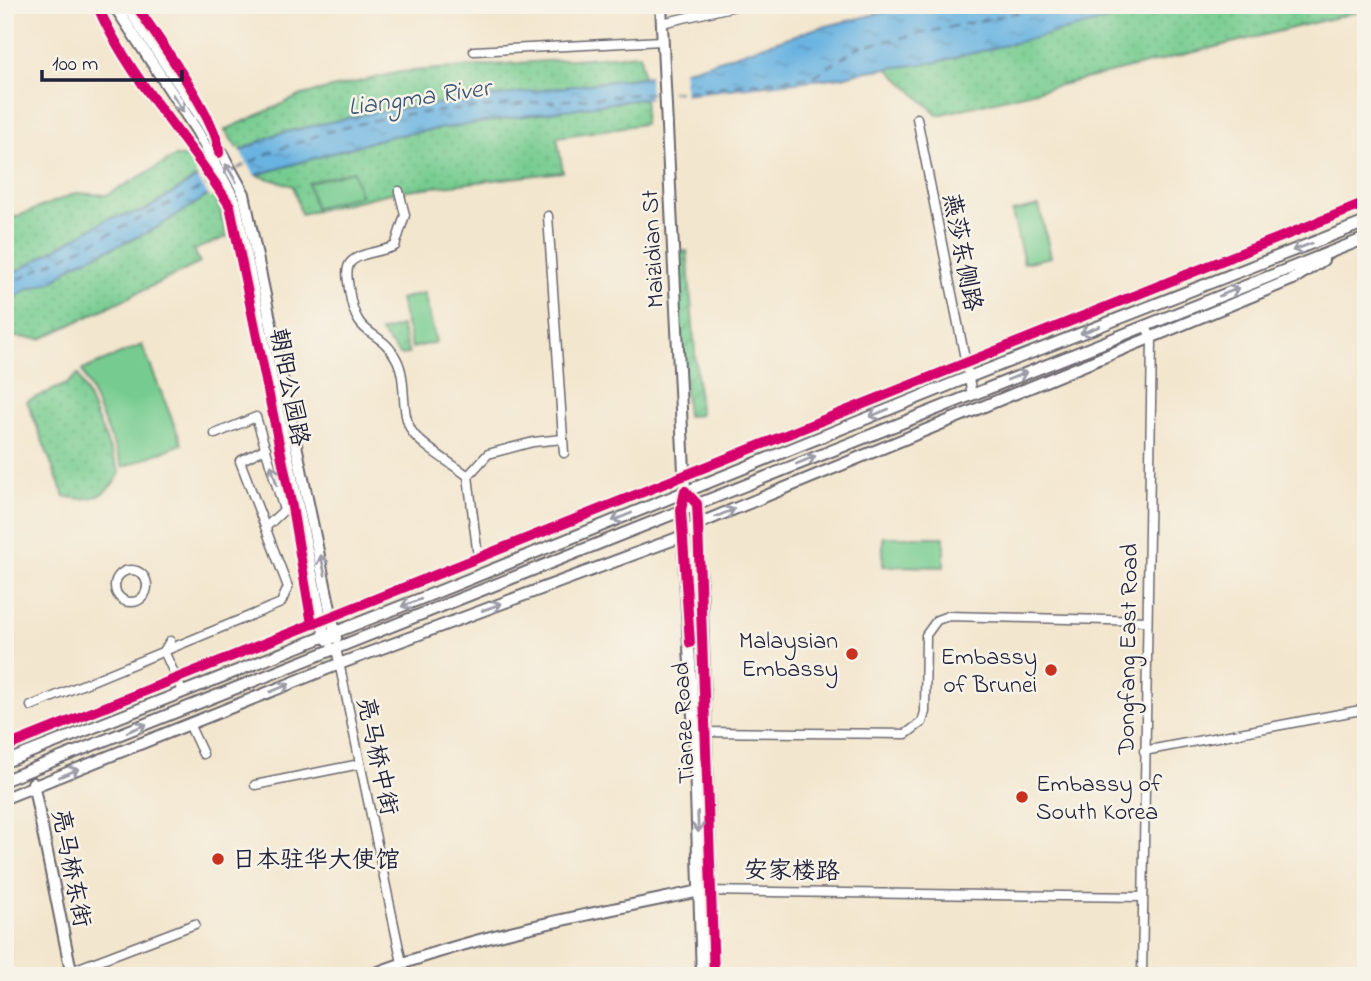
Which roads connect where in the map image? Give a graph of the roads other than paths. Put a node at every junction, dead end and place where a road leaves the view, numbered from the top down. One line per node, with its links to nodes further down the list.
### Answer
1 (114, 5): 9 (street, one-way to 9)
2 (126, 5): 9 (street)
3 (661, 5): 5 (street, Maizidian St)
4 (740, 5): 5 (street)
5 (662, 23): 6 (street, Maizidian St)
6 (662, 41): 7 (street); 26 (street, Maizidian St)
7 (474, 51)
8 (917, 118): 19 (street, 燕莎东侧路)
9 (214, 155): 11 (street)
10 (399, 191): 27 (street)
11 (240, 197): 29 (street); 38 (street, one-way to 11)
12 (1366, 204): 19 (street)
13 (548, 216): 23 (street)
14 (1366, 222): 20 (street, one-way to 20)
15 (1366, 238): 16 (street)
16 (1343, 247): 17 (street, one-way to 16); 18 (street)
17 (1146, 325): 18 (street, Dongfang East Road); 21 (street, one-way to 17)
18 (1152, 339): 33 (street, one-way to 18); 40 (street, Dongfang East Road)
19 (966, 364): 20 (street, 燕莎东侧路); 26 (street)
20 (969, 377): 21 (street, 燕莎东侧路); 28 (street, one-way to 28)
21 (972, 394): 30 (street, one-way to 21)
22 (215, 434): 24 (street)
23 (563, 439): 25 (street); 27 (street)
24 (265, 447): 31 (street, one-way to 24); 34 (street)
25 (564, 453)
26 (684, 474): 28 (street, Maizidian St); 36 (street)
27 (468, 476): 36 (street)
28 (685, 491): 30 (street); 32 (street, Tianze Road); 41 (street, one-way to 41)
29 (300, 503): 31 (street); 39 (street)
30 (697, 504): 32 (street); 33 (street, Tianze Road)
31 (284, 510): 34 (street)
32 (681, 510): 35 (street, Tianze Road); 44 (street)
33 (698, 524): 35 (street); 52 (street, Tianze Road)
34 (266, 527): 45 (street)
35 (683, 536): 46 (street, one-way to 35); 52 (street, Tianze Road)
36 (478, 557): 38 (street)
37 (123, 601): 37 (street)
38 (333, 615): 39 (street); 41 (street)
39 (322, 620): 42 (street); 47 (street)
40 (1147, 621): 52 (street); 54 (street, Dongfang East Road)
41 (337, 632): 42 (street); 44 (street)
42 (325, 637): 44 (street); 48 (street)
43 (170, 641): 45 (street)
44 (335, 648): 46 (street, 亮马桥中街); 58 (street, one-way to 44)
45 (164, 651): 47 (street); 49 (street)
46 (339, 664): 51 (street, one-way to 46); 57 (street, 亮马桥中街)
47 (176, 679): 48 (street); 53 (street)
48 (182, 691): 56 (street)
49 (31, 706)
50 (1366, 709): 54 (street)
51 (190, 724): 55 (street); 61 (street, one-way to 51)
52 (700, 732): 63 (street, Tianze Road, one-way to 63); 64 (street, Tianze Road)
53 (5, 747)
54 (1144, 751): 65 (street, Dongfang East Road)
55 (203, 754)
56 (5, 762)
57 (360, 764): 60 (street); 67 (street, 亮马桥中街)
58 (30, 769): 59 (street); 61 (street, 亮马桥东街)
59 (5, 780)
60 (255, 785)
61 (34, 787): 62 (street); 68 (street, 亮马桥东街)
62 (5, 798)
63 (700, 891): 64 (street, 安家楼路); 67 (street, 安家楼路); 70 (street, Tianze Road)
64 (712, 891): 65 (street, 安家楼路); 71 (street, Tianze Road)
65 (1143, 897): 72 (street, Dongfang East Road)
66 (195, 924): 68 (street)
67 (402, 962): 69 (street, 安家楼路)
68 (71, 974)
69 (368, 976)
70 (702, 976)
71 (714, 976)
72 (1142, 976)

